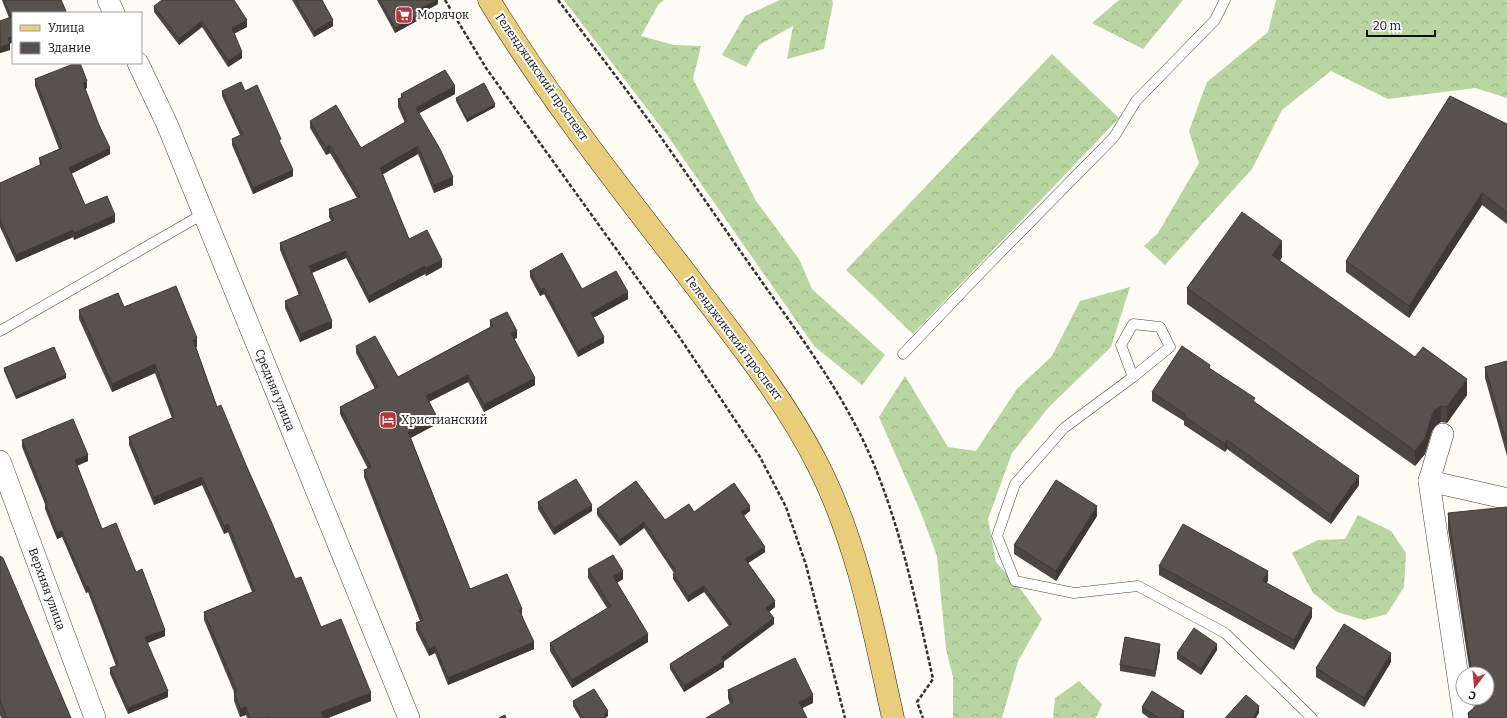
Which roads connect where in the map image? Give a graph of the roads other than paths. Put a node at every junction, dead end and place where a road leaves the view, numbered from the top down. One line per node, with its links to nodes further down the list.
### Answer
1 (108, 0): 4 (street)
2 (489, 0): 16 (main road, Геленджикский проспект)
3 (1225, 0): 8 (lane)
4 (114, 12)
5 (138, 64): 6 (street, Средняя улица)
6 (203, 214): 7 (lane); 15 (street, Средняя улица)
7 (0, 331)
8 (903, 354)
9 (1133, 377): 9 (lane); 17 (lane)
10 (1443, 434): 12 (street)
11 (0, 461): 14 (street, Верхняя улица)
12 (1429, 482): 13 (street); 18 (street)
13 (1506, 498)
14 (95, 718)
15 (409, 718)
16 (893, 718)
17 (1312, 718)
18 (1464, 718)

